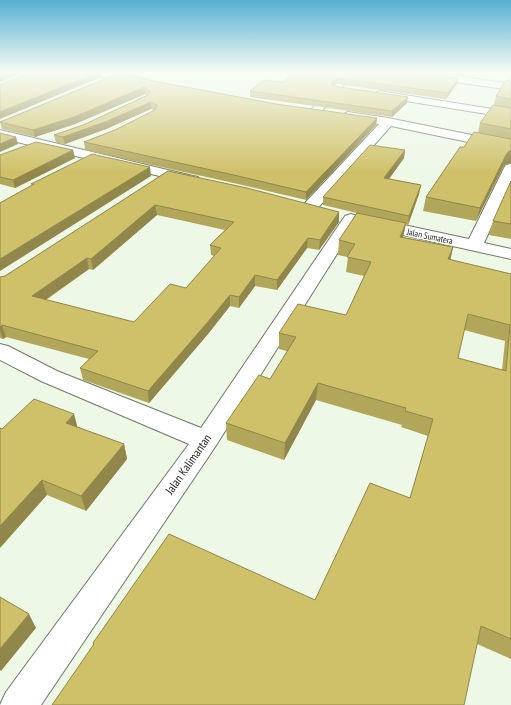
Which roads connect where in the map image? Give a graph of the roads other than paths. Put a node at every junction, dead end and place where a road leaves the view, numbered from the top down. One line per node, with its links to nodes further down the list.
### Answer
1 (320, 106): 4 (street)
2 (454, 106): 5 (street)
3 (303, 109): 4 (street)
4 (316, 111): 6 (street)
5 (511, 115)
6 (388, 122): 11 (street); 20 (street, Jalan Kalimantan)
7 (0, 134): 10 (street)
8 (58, 135): 10 (street)
9 (90, 141): 12 (street)
10 (36, 143): 12 (street); 13 (street)
11 (511, 147)
12 (68, 150): 14 (street)
13 (14, 152)
14 (92, 156): 15 (street); 17 (street)
15 (71, 167)
16 (511, 168): 21 (street)
17 (166, 174): 18 (street); 19 (street)
18 (210, 183)
19 (146, 187)
20 (324, 211): 21 (street, Jalan Sumatera); 24 (street, Jalan Kalimantan)
21 (474, 246): 22 (street, Jalan Sumatera)
22 (511, 254)
23 (0, 351): 24 (street)
24 (206, 440): 25 (street, Jalan Kalimantan)
25 (19, 705)

